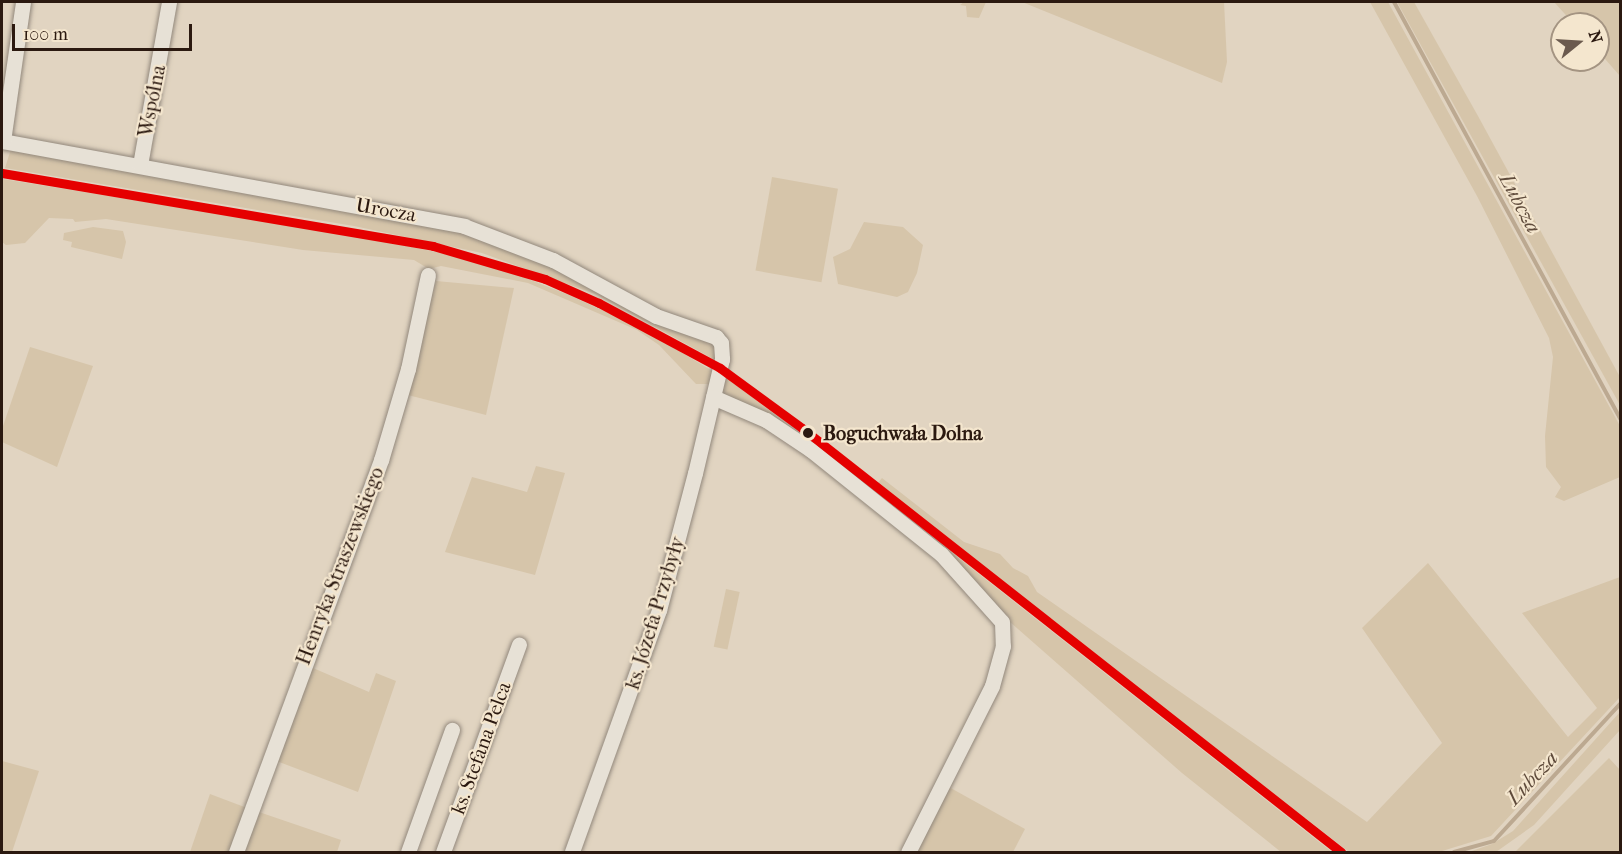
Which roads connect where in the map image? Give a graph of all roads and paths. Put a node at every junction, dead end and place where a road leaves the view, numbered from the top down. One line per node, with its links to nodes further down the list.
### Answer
1 (23, 2): 3 (street)
2 (169, 2): 4 (street, Wspólna)
3 (2, 141): 4 (street, Urocza)
4 (140, 165): 6 (street, Urocza)
5 (428, 275): 10 (street, Henryka Straszewskiego)
6 (720, 368): 7 (street, ks. Józefa Przybyły)
7 (713, 397): 13 (street, ks. Józefa Przybyły); 14 (street)
8 (519, 644): 12 (street, ks. Stefana Pelca)
9 (452, 730): 11 (street, ks. Stefana Pelca)
10 (236, 852)
11 (408, 852)
12 (442, 852)
13 (572, 852)
14 (908, 852)

